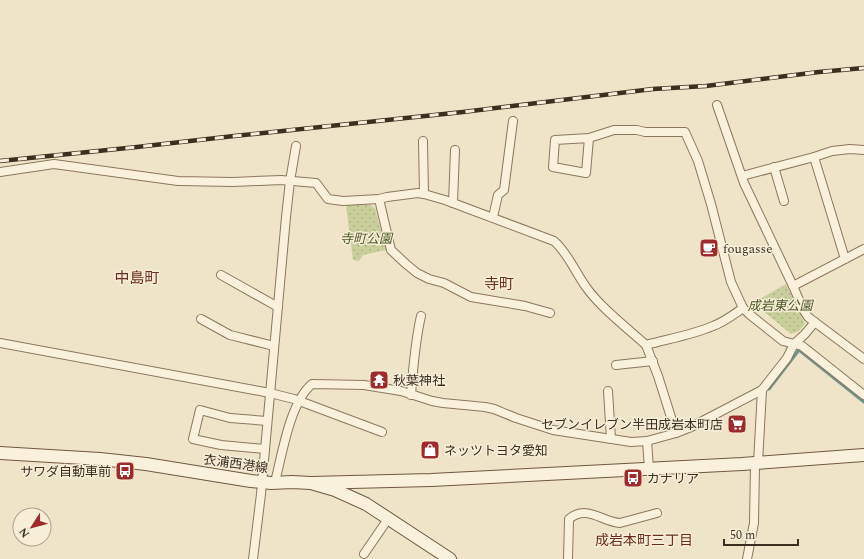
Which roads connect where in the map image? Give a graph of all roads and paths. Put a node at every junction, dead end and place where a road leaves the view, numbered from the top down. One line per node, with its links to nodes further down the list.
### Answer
1 (717, 104): 11 (street)
2 (513, 121): 17 (street)
3 (589, 138): 3 (street); 23 (street)
4 (423, 141): 13 (street)
5 (296, 146): 12 (street)
6 (454, 150): 16 (street)
7 (864, 150): 8 (street)
8 (814, 157): 9 (street); 19 (street)
9 (774, 167): 11 (street); 15 (street)
10 (0, 172): 12 (street)
11 (742, 176): 21 (street)
12 (290, 180): 14 (street); 22 (street)
13 (424, 194): 14 (street); 16 (street)
14 (379, 199): 24 (street)
15 (784, 201)
16 (453, 203): 17 (street)
17 (493, 217): 30 (street)
18 (864, 249): 19 (street)
19 (845, 259): 21 (street)
20 (221, 275): 22 (street)
21 (793, 286): 27 (street)
22 (278, 307): 31 (street)
23 (743, 308): 29 (street); 30 (street)
24 (550, 313)
25 (421, 316): 38 (street)
26 (201, 319): 31 (street)
27 (815, 322): 29 (street); 32 (street)
28 (0, 343): 37 (street)
29 (794, 344): 35 (street); 39 (street)
30 (646, 345): 33 (street)
31 (274, 346): 37 (street)
32 (864, 359)
33 (652, 361): 34 (street); 43 (street)
34 (616, 365)
35 (762, 390): 43 (street); 49 (street)
36 (608, 391): 44 (street)
37 (270, 393): 40 (street); 41 (street)
38 (411, 395): 40 (street); 44 (street)
39 (864, 395)
40 (299, 401): 42 (street); 52 (street)
41 (267, 421): 46 (street); 46 (street)
42 (382, 432)
43 (676, 433): 45 (street)
44 (611, 439): 45 (street)
45 (647, 440): 50 (street)
46 (265, 449): 51 (street)
47 (0, 453): 51 (street, 衣浦西港線)
48 (864, 455): 49 (street)
49 (757, 463): 50 (street); 62 (street)
50 (649, 469): 53 (street)
51 (262, 482): 52 (street, 衣浦西港線); 59 (street)
52 (275, 482): 54 (street, 衣浦西港線)
53 (359, 482): 54 (street); 55 (street)
54 (311, 483): 55 (street, 衣浦西港線)
55 (355, 499): 57 (street, 衣浦西港線)
56 (657, 513): 61 (street)
57 (388, 519): 58 (street); 60 (street, 衣浦西港線)
58 (364, 554)
59 (253, 559)
60 (450, 559)
61 (568, 559)
62 (747, 559)

